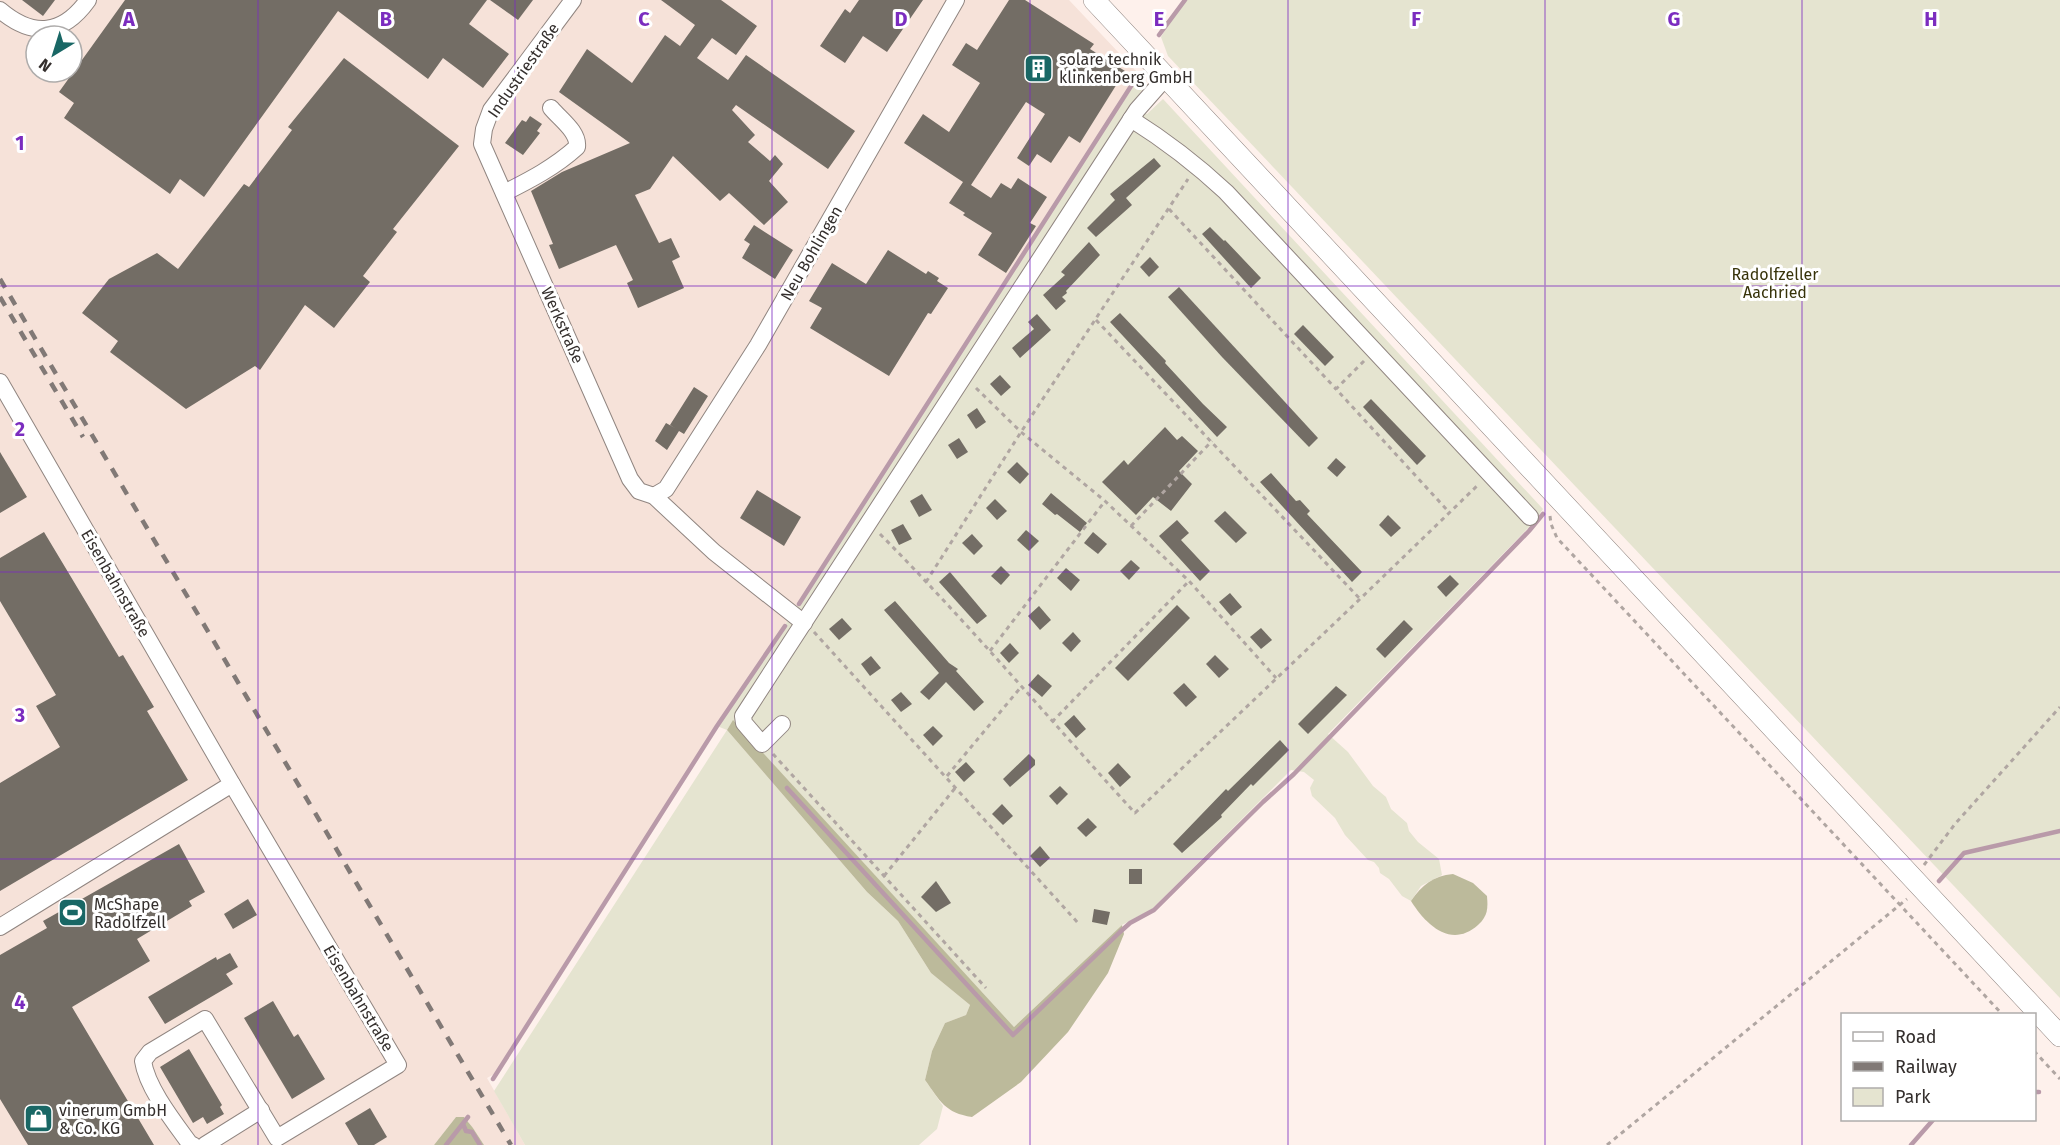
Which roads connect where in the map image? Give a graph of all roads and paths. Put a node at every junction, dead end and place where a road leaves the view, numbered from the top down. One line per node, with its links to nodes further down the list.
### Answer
1 (88, 0): 5 (street)
2 (573, 0): 9 (street, Industriestraße)
3 (956, 0): 21 (street, Neu Bohlingen)
4 (1094, 0): 6 (main road)
5 (0, 10)
6 (1166, 77): 8 (street); 42 (main road)
7 (551, 108): 11 (street)
8 (1131, 119): 10 (street); 15 (street)
9 (482, 144): 11 (street, Werkstraße)
10 (1196, 164): 12 (path); 14 (street)
11 (504, 193): 21 (street, Werkstraße)
12 (1169, 209): 13 (path); 17 (path)
13 (1096, 320): 18 (path); 19 (path)
14 (1374, 351): 17 (path); 20 (street)
15 (963, 379): 18 (path); 25 (street)
16 (0, 382): 39 (street, Eisenbahnstraße)
17 (1336, 389): 23 (path)
18 (1021, 432): 22 (path); 28 (path)
19 (1212, 441): 26 (path); 29 (path)
20 (1489, 474): 23 (path); 24 (street)
21 (654, 496): 30 (street, Werkstraße)
22 (1105, 501): 26 (path); 31 (path)
23 (1449, 511): 29 (path)
24 (1530, 518)
25 (868, 525): 28 (path); 30 (street)
26 (1131, 526): 27 (path)
27 (1189, 581): 32 (path); 35 (path)
28 (926, 582): 31 (path)
29 (1360, 599): 32 (path)
30 (804, 623): 37 (street); 38 (path)
31 (990, 651): 33 (path)
32 (1276, 678): 35 (path)
33 (1021, 687): 35 (path); 38 (path)
34 (2060, 707): 42 (path)
35 (1052, 722)
36 (782, 724): 37 (street)
37 (762, 744): 41 (path)
38 (947, 776): 40 (path)
39 (232, 784): 45 (street); 51 (street, Eisenbahnstraße)
40 (956, 787): 41 (path); 44 (path)
41 (884, 876): 46 (path)
42 (1914, 878): 47 (main road)
43 (1901, 904): 54 (path)
44 (1079, 924)
45 (0, 927)
46 (986, 988)
47 (2060, 1036)
48 (2036, 1053): 49 (path)
49 (2060, 1079)
50 (261, 1110): 51 (street); 52 (street); 53 (street)
51 (280, 1141)
52 (193, 1145)
53 (205, 1145)
54 (1607, 1145)

